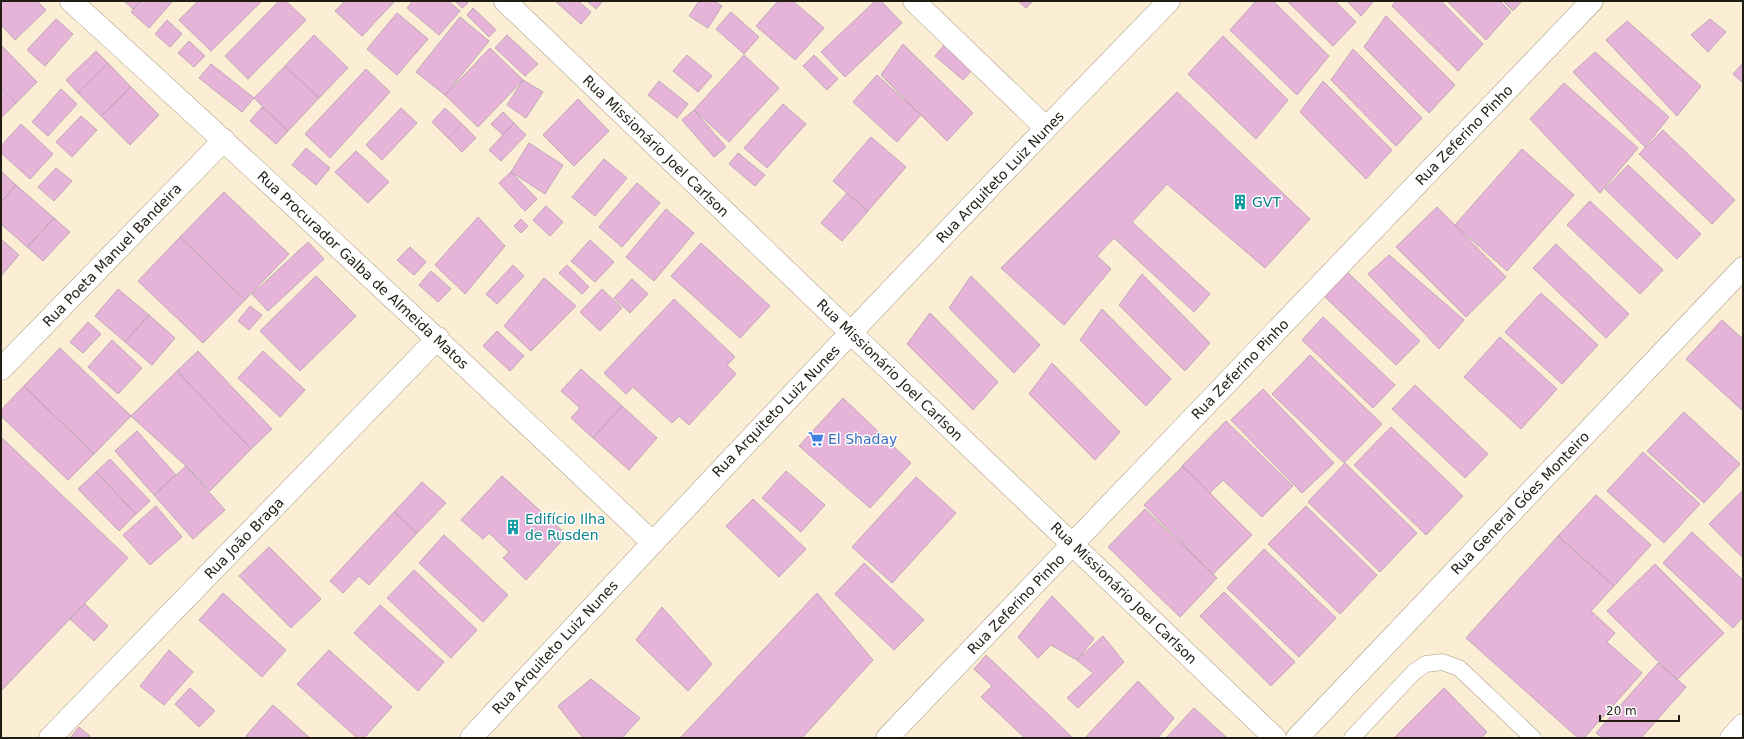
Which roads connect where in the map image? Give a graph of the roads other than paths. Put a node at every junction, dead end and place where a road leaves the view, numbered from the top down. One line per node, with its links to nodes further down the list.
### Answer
1 (71, 1): 7 (main road, Rua Procurador Galba de Almeida Matos)
2 (505, 1): 9 (main road, Rua Missionário Joel Carlson)
3 (914, 1): 6 (main road)
4 (1169, 1): 6 (main road, Rua Arquiteto Luiz Nunes)
5 (1592, 1): 13 (main road, Rua Zeferino Pinho)
6 (1046, 128): 9 (main road, Rua Arquiteto Luiz Nunes)
7 (224, 140): 10 (main road, Rua Procurador Galba de Almeida Matos); 11 (main road, Rua Poeta Manuel Bandeira)
8 (1743, 268): 19 (main road, Rua General Góes Monteiro)
9 (851, 333): 12 (main road, Rua Arquiteto Luiz Nunes); 13 (main road, Rua Missionário Joel Carlson)
10 (438, 338): 12 (main road, Rua Procurador Galba de Almeida Matos); 15 (main road, Rua João Braga)
11 (1, 369)
12 (652, 542): 16 (main road, Rua Arquiteto Luiz Nunes)
13 (1073, 544): 17 (main road, Rua Zeferino Pinho); 18 (main road, Rua Missionário Joel Carlson)
14 (1743, 725): 22 (main road)
15 (50, 738)
16 (470, 738)
17 (887, 738)
18 (1275, 738)
19 (1297, 738)
20 (1352, 738): 21 (lane)
21 (1533, 738)
22 (1731, 738)

